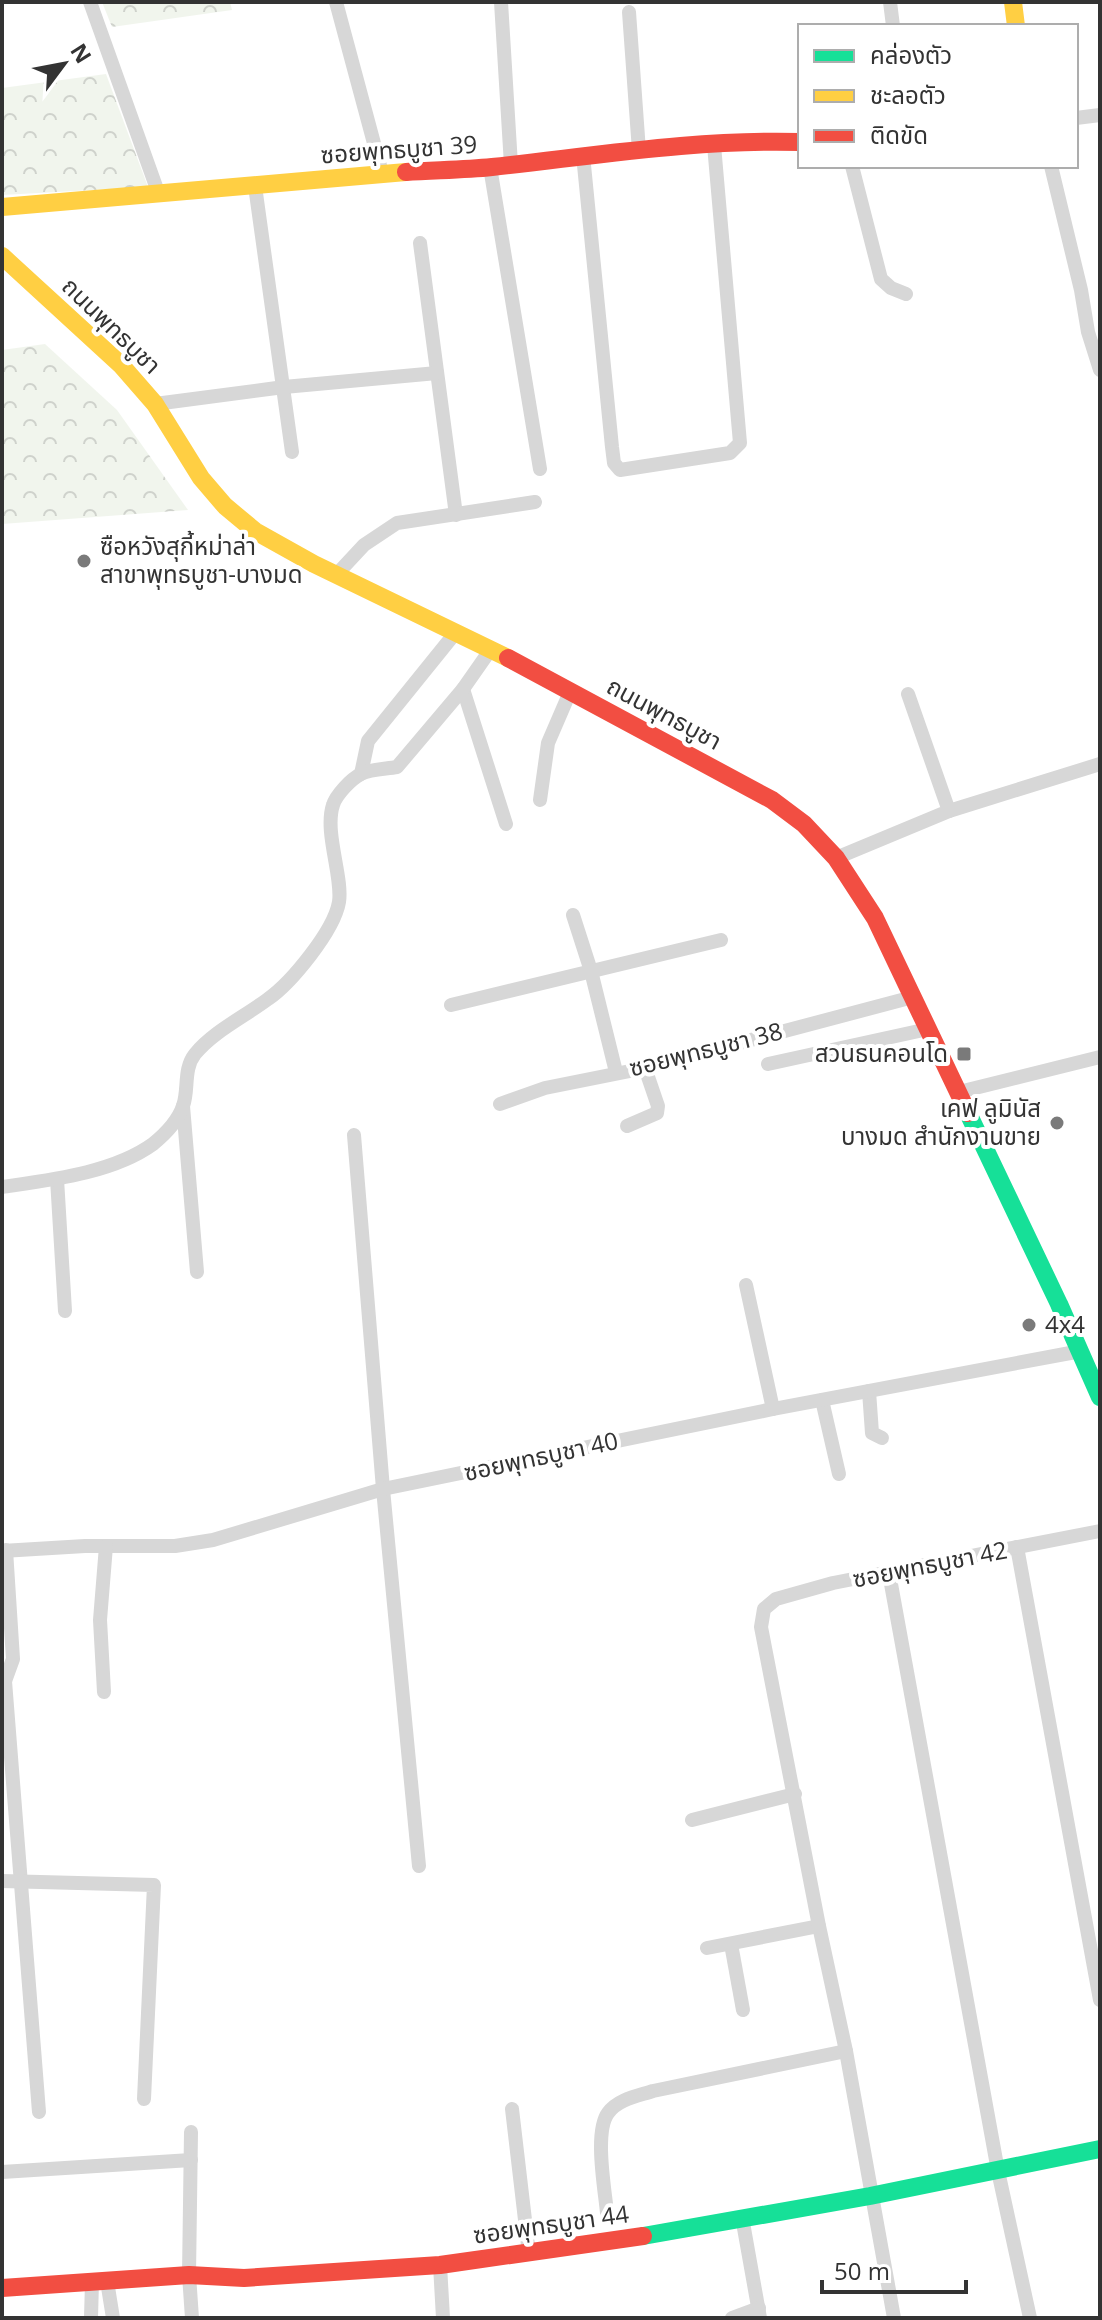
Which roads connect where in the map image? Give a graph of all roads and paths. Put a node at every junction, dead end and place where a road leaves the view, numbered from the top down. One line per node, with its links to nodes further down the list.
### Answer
1 (90, 2): 21 (street)
2 (336, 2): 19 (street)
3 (501, 2): 15 (street)
4 (890, 2): 7 (street)
5 (1013, 2): 8 (street)
6 (629, 12): 13 (street)
7 (893, 24)
8 (1016, 24)
9 (1100, 115): 10 (street)
10 (1078, 118)
11 (798, 142): 12 (street, ซอยพุทธบูชา 39)
12 (714, 145): 13 (street, ซอยพุทธบูชา 39); 14 (street)
13 (639, 151): 14 (street, ซอยพุทธบูชา 39)
14 (583, 155): 15 (street, ซอยพุทธบูชา 39)
15 (511, 165): 16 (street, ซอยพุทธบูชา 39)
16 (490, 167): 19 (street, ซอยพุทธบูชา 39); 31 (street)
17 (853, 168): 25 (street)
18 (1051, 168): 26 (street)
19 (382, 173): 20 (street, ซอยพุทธบูชา 39)
20 (255, 186): 21 (street, ซอยพุทธบูชา 39); 28 (street)
21 (158, 192): 22 (street, ซอยพุทธบูชา 39)
22 (2, 207)
23 (420, 243): 27 (street)
24 (2, 256): 29 (street, ถนนพุทธบูชา)
25 (906, 294)
26 (1100, 370)
27 (437, 373): 28 (street); 33 (street)
28 (284, 387): 29 (street); 30 (street)
29 (155, 404): 34 (street, ถนนพุทธบูชา)
30 (292, 452)
31 (540, 469)
32 (535, 502): 33 (street)
33 (456, 515): 34 (street)
34 (337, 574): 35 (street, ถนนพุทธบูชา)
35 (456, 632): 36 (street, ถนนพุทธบูชา); 41 (street)
36 (491, 649): 37 (street); 38 (street, ถนนพุทธบูชา)
37 (463, 689): 41 (street); 44 (street)
38 (570, 692): 42 (street); 45 (street, ถนนพุทธบูชา)
39 (908, 694): 43 (street)
40 (1100, 764): 43 (street)
41 (361, 774): 58 (street)
42 (540, 800)
43 (949, 811): 45 (street)
44 (506, 824)
45 (836, 858): 49 (street, ถนนพุทธบูชา)
46 (573, 915): 48 (street)
47 (721, 940): 48 (street)
48 (591, 971): 50 (street); 55 (street)
49 (913, 997): 51 (street, ถนนพุทธบูชา); 54 (street, ซอยพุทธบูชา 38)
50 (451, 1005)
51 (928, 1029): 53 (street); 56 (street, ถนนพุทธบูชา)
52 (1100, 1057): 56 (street)
53 (768, 1064)
54 (645, 1068): 55 (street, ซอยพุทธบูชา 38); 59 (street)
55 (616, 1072): 57 (street, ซอยพุทธบูชา 38)
56 (959, 1092): 66 (street, ถนนพุทธบูชา)
57 (500, 1104)
58 (183, 1106): 61 (street); 63 (street)
59 (627, 1126)
60 (354, 1135): 73 (street)
61 (57, 1179): 62 (street); 65 (street)
62 (2, 1187)
63 (197, 1272)
64 (746, 1285): 70 (street)
65 (65, 1311)
66 (1081, 1351): 67 (street, ซอยพุทธบูชา 40); 68 (street, ถนนพุทธบูชา)
67 (869, 1391): 69 (street, ซอยพุทธบูชา 40); 71 (street)
68 (1100, 1397)
69 (822, 1400): 70 (street, ซอยพุทธบูชา 40); 72 (street)
70 (773, 1409): 73 (street, ซอยพุทธบูชา 40)
71 (882, 1438)
72 (839, 1474)
73 (383, 1489): 75 (street, ซอยพุทธบูชา 40); 83 (street)
74 (1100, 1531): 76 (street, ซอยพุทธบูชา 42)
75 (106, 1546): 77 (street, ซอยพุทธบูชา 40); 80 (street)
76 (1017, 1547): 78 (street, ซอยพุทธบูชา 42); 89 (street)
77 (4, 1550): 79 (street)
78 (889, 1573): 81 (street, ซอยพุทธบูชา 42); 98 (street)
79 (4, 1679): 84 (street)
80 (104, 1692)
81 (795, 1794): 82 (street); 86 (street)
82 (692, 1820)
83 (419, 1866)
84 (21, 1880): 85 (street); 92 (street); 94 (street)
85 (2, 1881)
86 (819, 1926): 87 (street); 91 (street)
87 (731, 1944): 88 (street); 90 (street)
88 (707, 1948)
89 (1100, 2000)
90 (743, 2010)
91 (846, 2051): 100 (street); 101 (street)
92 (144, 2099)
93 (512, 2109): 103 (street)
94 (39, 2112)
95 (191, 2132): 97 (street)
96 (1100, 2149): 98 (street, ซอยพุทธบูชา 44)
97 (191, 2160): 99 (street); 105 (street)
98 (998, 2171): 100 (street, ซอยพุทธบูชา 44); 115 (street)
99 (2, 2172)
100 (870, 2196): 102 (street, ซอยพุทธบูชา 44); 114 (street)
101 (607, 2213)
102 (742, 2217): 103 (street, ซอยพุทธบูชา 44); 108 (street)
103 (529, 2254): 104 (street, ซอยพุทธบูชา 44)
104 (440, 2265): 105 (street, ซอยพุทธบูชา 44); 112 (street)
105 (189, 2275): 106 (street, ซอยพุทธบูชา 44); 111 (street)
106 (100, 2281): 107 (street, ซอยพุทธบูชา 44); 109 (street); 110 (street)
107 (2, 2288)
108 (760, 2313): 113 (street)
109 (91, 2318)
110 (113, 2318)
111 (192, 2318)
112 (443, 2318)
113 (732, 2318)
114 (894, 2318)
115 (1030, 2318)

